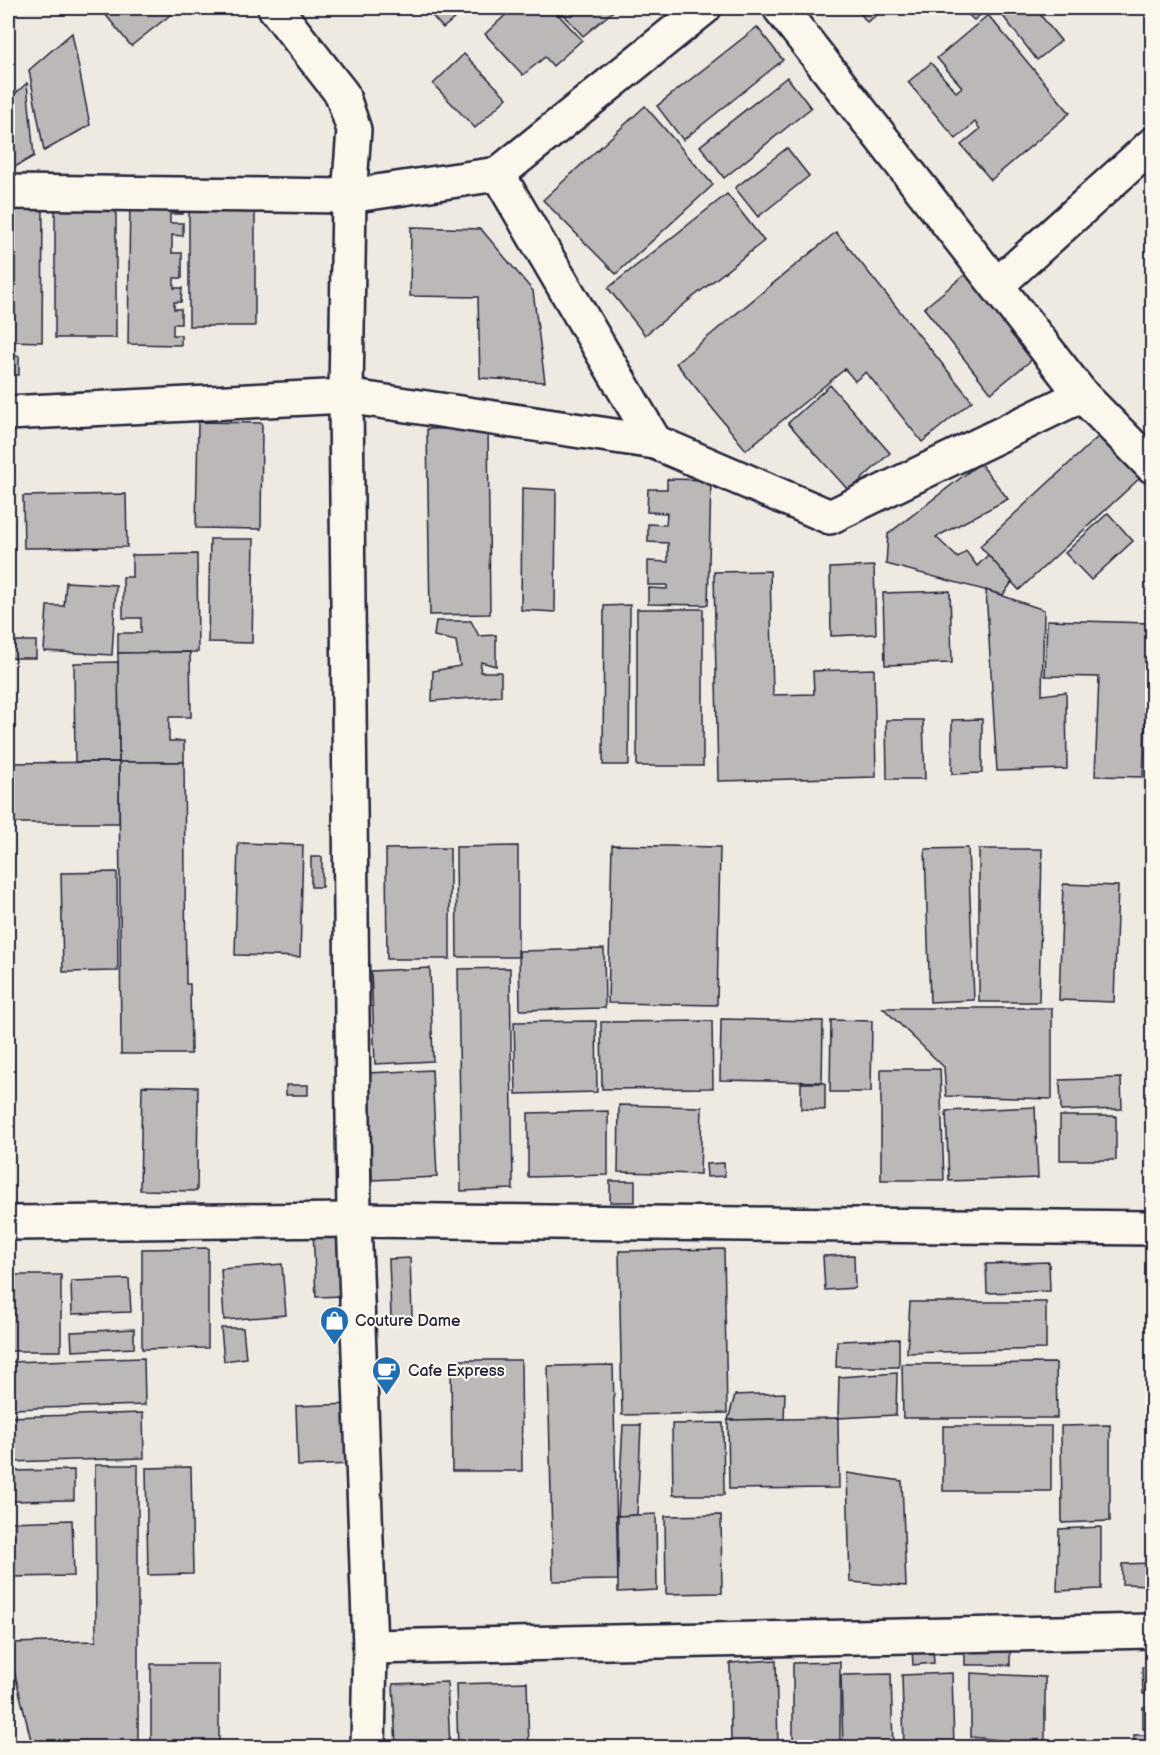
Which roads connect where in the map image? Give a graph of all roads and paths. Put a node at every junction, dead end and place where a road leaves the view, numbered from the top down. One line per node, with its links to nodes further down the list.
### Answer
1 (275, 8): 7 (street)
2 (704, 8): 5 (street)
3 (780, 8): 8 (street)
4 (1152, 145): 8 (street)
5 (498, 174): 7 (street); 12 (street)
6 (8, 192): 7 (street)
7 (349, 196): 10 (street)
8 (997, 285): 9 (street)
9 (1082, 395): 12 (street); 13 (street)
10 (346, 396): 11 (street); 12 (street); 14 (street)
11 (8, 413)
12 (655, 442)
13 (1152, 466)
14 (354, 1220): 15 (street); 16 (street); 18 (street)
15 (8, 1223)
16 (1152, 1228)
17 (1152, 1631): 18 (street)
18 (370, 1647): 19 (street)
19 (368, 1748)

